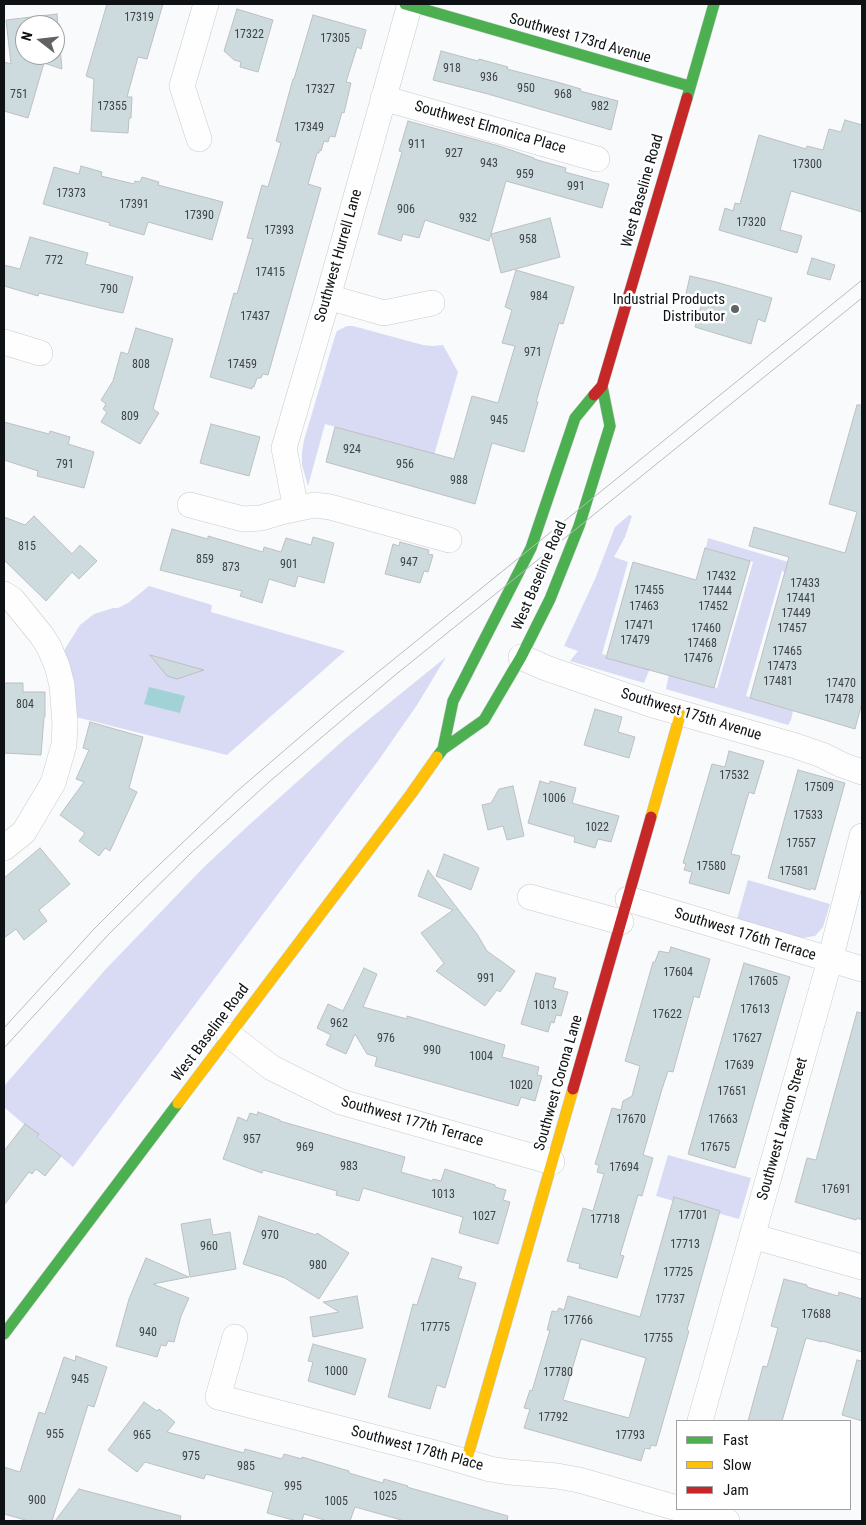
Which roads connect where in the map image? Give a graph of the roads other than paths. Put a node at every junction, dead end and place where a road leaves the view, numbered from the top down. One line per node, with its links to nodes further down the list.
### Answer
1 (206, 4): 6 (street)
2 (408, 4): 4 (main road, Southwest 173rd Avenue); 5 (street, Southwest Hurrell Lane)
3 (714, 4): 4 (main road, West Baseline Road)
4 (689, 86): 12 (main road, West Baseline Road)
5 (383, 98): 7 (street, Southwest Elmonica Place); 8 (street, Southwest Hurrell Lane)
6 (199, 139)
7 (597, 159)
8 (328, 297): 9 (street); 14 (street, Southwest Hurrell Lane)
9 (432, 303)
10 (4, 342): 11 (street)
11 (40, 352)
12 (602, 386): 17 (main road, West Baseline Road); 19 (main road, West Baseline Road)
13 (190, 505): 14 (street)
14 (296, 509): 15 (street)
15 (449, 540)
16 (4, 594): 22 (street)
17 (521, 657): 18 (street, Southwest 175th Avenue); 19 (main road, West Baseline Road)
18 (681, 712): 20 (street, Southwest 175th Avenue); 24 (main road, Southwest Corona Lane)
19 (442, 749): 27 (main road, West Baseline Road)
20 (862, 772)
21 (862, 836): 25 (street, Southwest Lawton Street)
22 (4, 848)
23 (530, 897): 24 (street, Southwest 176th Terrace)
24 (624, 910): 25 (street, Southwest 176th Terrace); 28 (main road, Southwest Corona Lane)
25 (830, 960): 26 (street, Southwest 176th Terrace); 29 (street, Southwest Lawton Street)
26 (862, 969)
27 (229, 1035): 28 (street, Southwest 177th Terrace); 31 (main road, West Baseline Road)
28 (552, 1162): 34 (main road, Southwest Corona Lane)
29 (752, 1236): 30 (street); 33 (street, Southwest Lawton Street)
30 (862, 1267)
31 (4, 1334)
32 (235, 1337): 34 (street, Southwest 178th Place)
33 (700, 1420)
34 (466, 1462): 35 (street, Southwest 178th Place)
35 (676, 1509)
36 (681, 1510): 37 (street, Southwest 178th Place)
37 (727, 1521)

